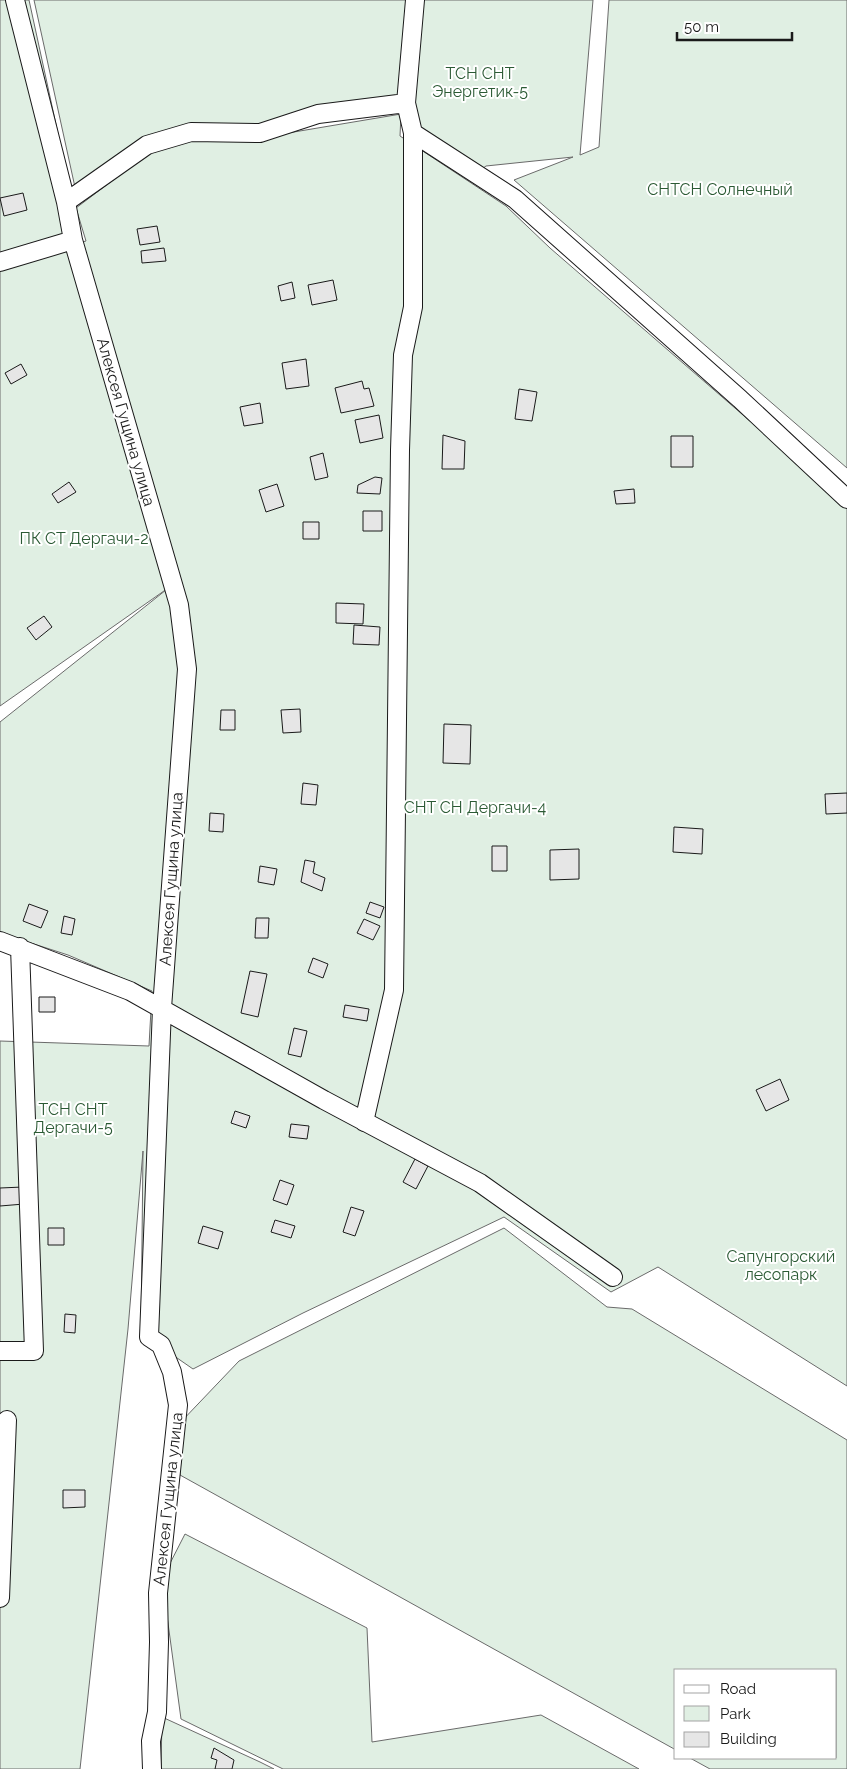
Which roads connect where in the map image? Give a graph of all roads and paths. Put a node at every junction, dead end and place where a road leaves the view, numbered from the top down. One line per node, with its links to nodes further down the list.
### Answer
1 (15, 0): 5 (street, Алексея Гущина улица)
2 (414, 0): 3 (street)
3 (406, 103): 4 (street); 5 (street)
4 (413, 133): 8 (street); 12 (street)
5 (66, 202): 6 (street, Алексея Гущина улица)
6 (73, 240): 7 (street); 11 (street, Алексея Гущина улица)
7 (0, 262)
8 (847, 499)
9 (0, 941): 10 (street)
10 (20, 947): 11 (street); 14 (street)
11 (162, 1008): 12 (street); 17 (street, Алексея Гущина улица)
12 (364, 1122): 13 (street)
13 (613, 1277)
14 (0, 1351)
15 (7, 1420): 16 (street)
16 (0, 1598)
17 (152, 1769)

